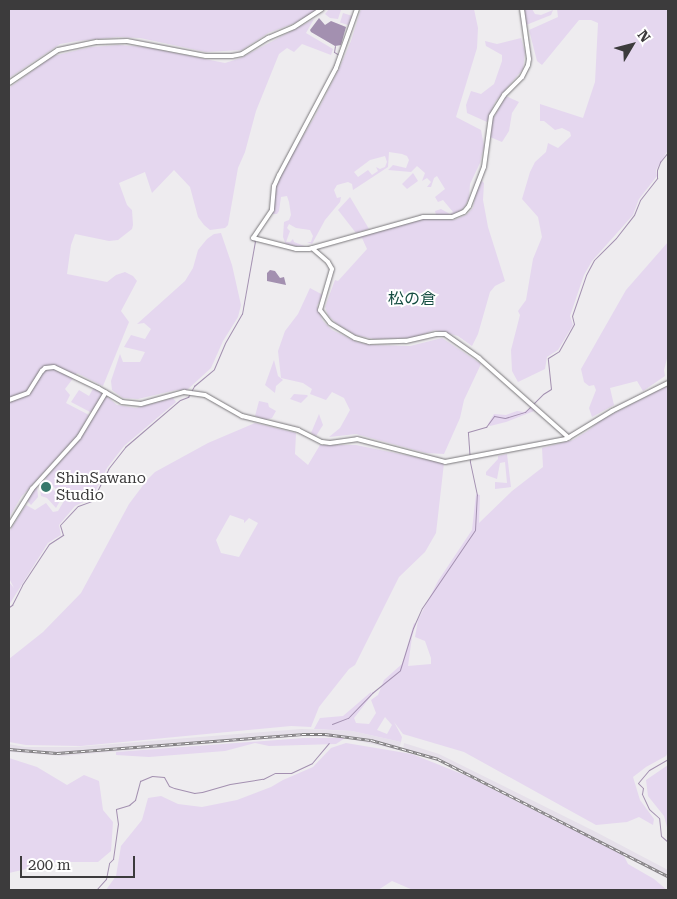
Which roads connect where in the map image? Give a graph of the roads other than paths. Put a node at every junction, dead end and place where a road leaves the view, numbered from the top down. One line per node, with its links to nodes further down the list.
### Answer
1 (322, 9): 4 (street)
2 (357, 9): 5 (street)
3 (522, 9): 5 (street)
4 (9, 83)
5 (312, 248): 9 (street)
6 (668, 383): 9 (street)
7 (106, 392): 8 (street); 9 (street); 10 (street)
8 (9, 400)
9 (570, 438)
10 (9, 526)

